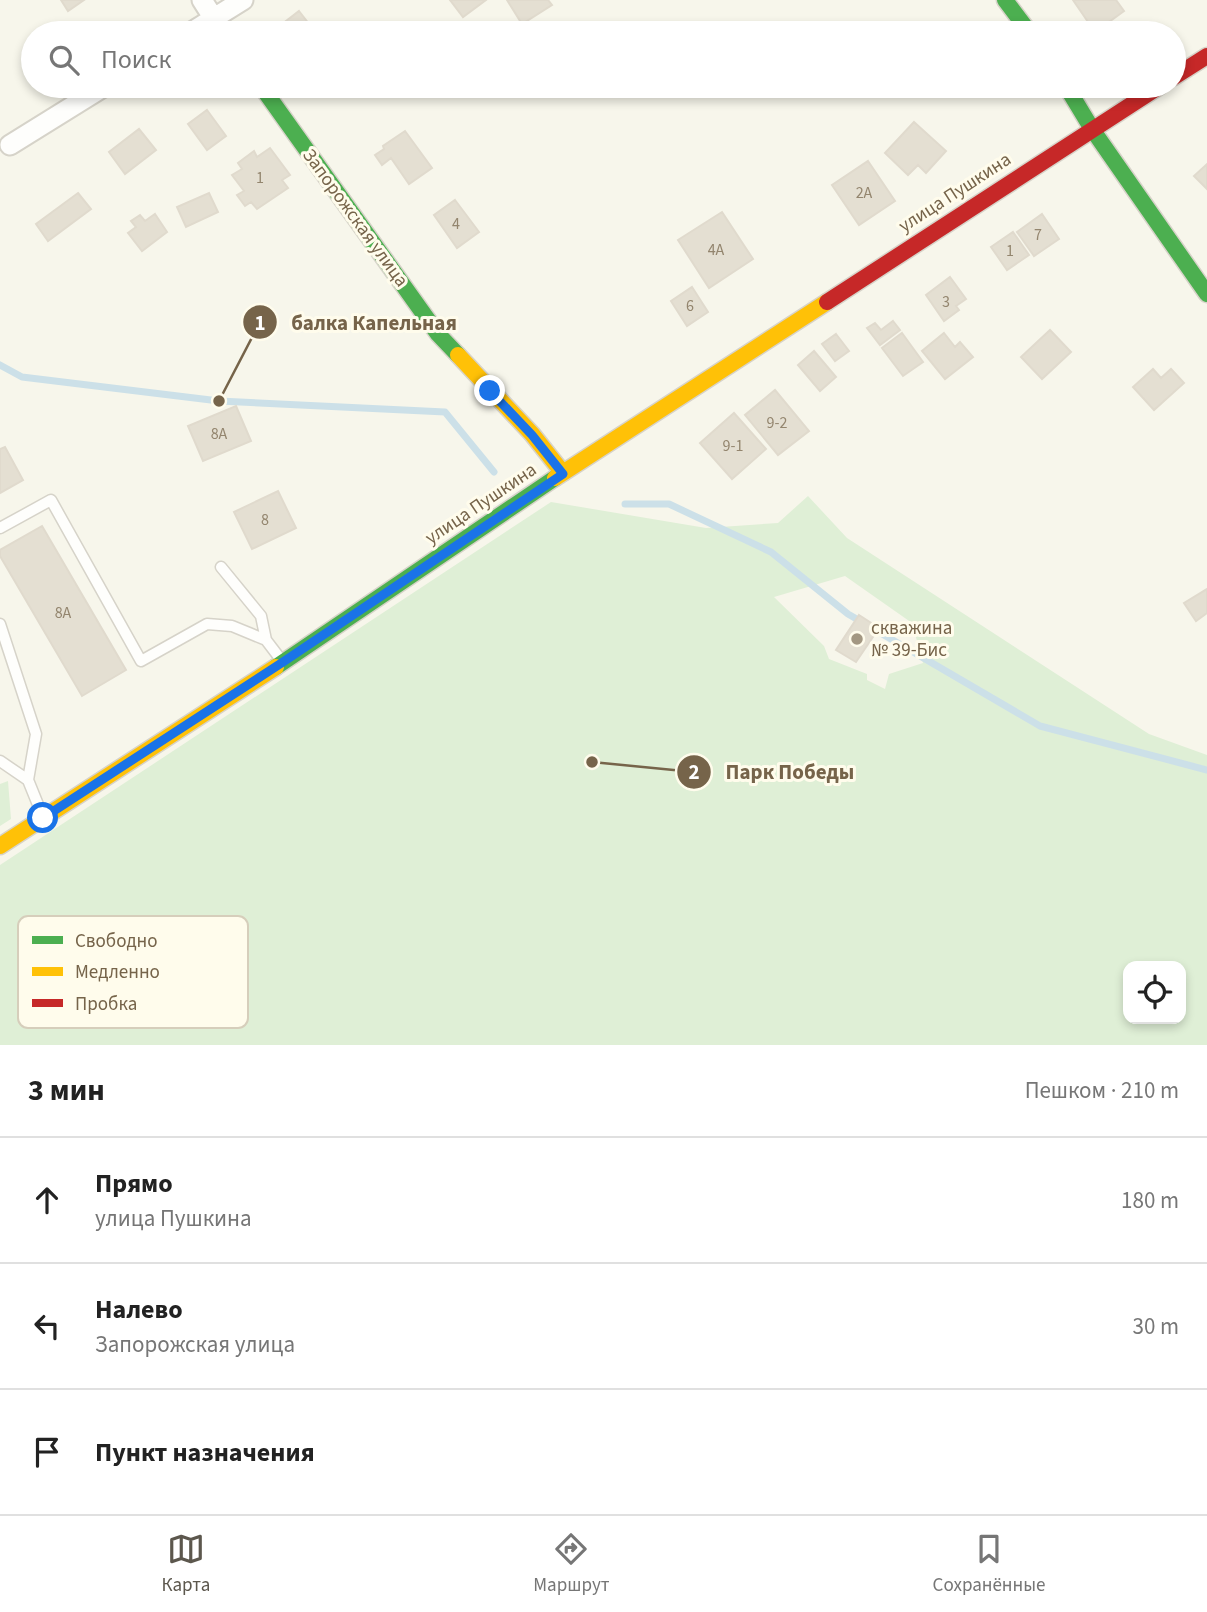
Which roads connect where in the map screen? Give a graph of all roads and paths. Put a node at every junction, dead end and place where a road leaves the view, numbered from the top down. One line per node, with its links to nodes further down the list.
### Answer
1 (202, 0): 4 (street)
2 (243, 0): 5 (street)
3 (1004, 0): 6 (street)
4 (215, 21)
5 (223, 21)
6 (1021, 21)
7 (1207, 56): 8 (street)
8 (1186, 69)
9 (86, 98): 14 (street)
10 (270, 98): 16 (street, Запорожская улица)
11 (1073, 98): 13 (street)
12 (1141, 98): 13 (street, улица Пушкина)
13 (1092, 129): 15 (street); 16 (street, улица Пушкина)
14 (10, 145)
15 (1207, 293)
16 (560, 476): 21 (street, улица Пушкина)
17 (0, 528): 20 (lane)
18 (221, 567): 20 (lane)
19 (0, 624): 23 (lane)
20 (267, 640): 21 (lane)
21 (283, 662): 24 (street, улица Пушкина)
22 (0, 761): 23 (lane)
23 (28, 780): 24 (lane)
24 (43, 818): 25 (street, улица Пушкина)
25 (0, 846)

